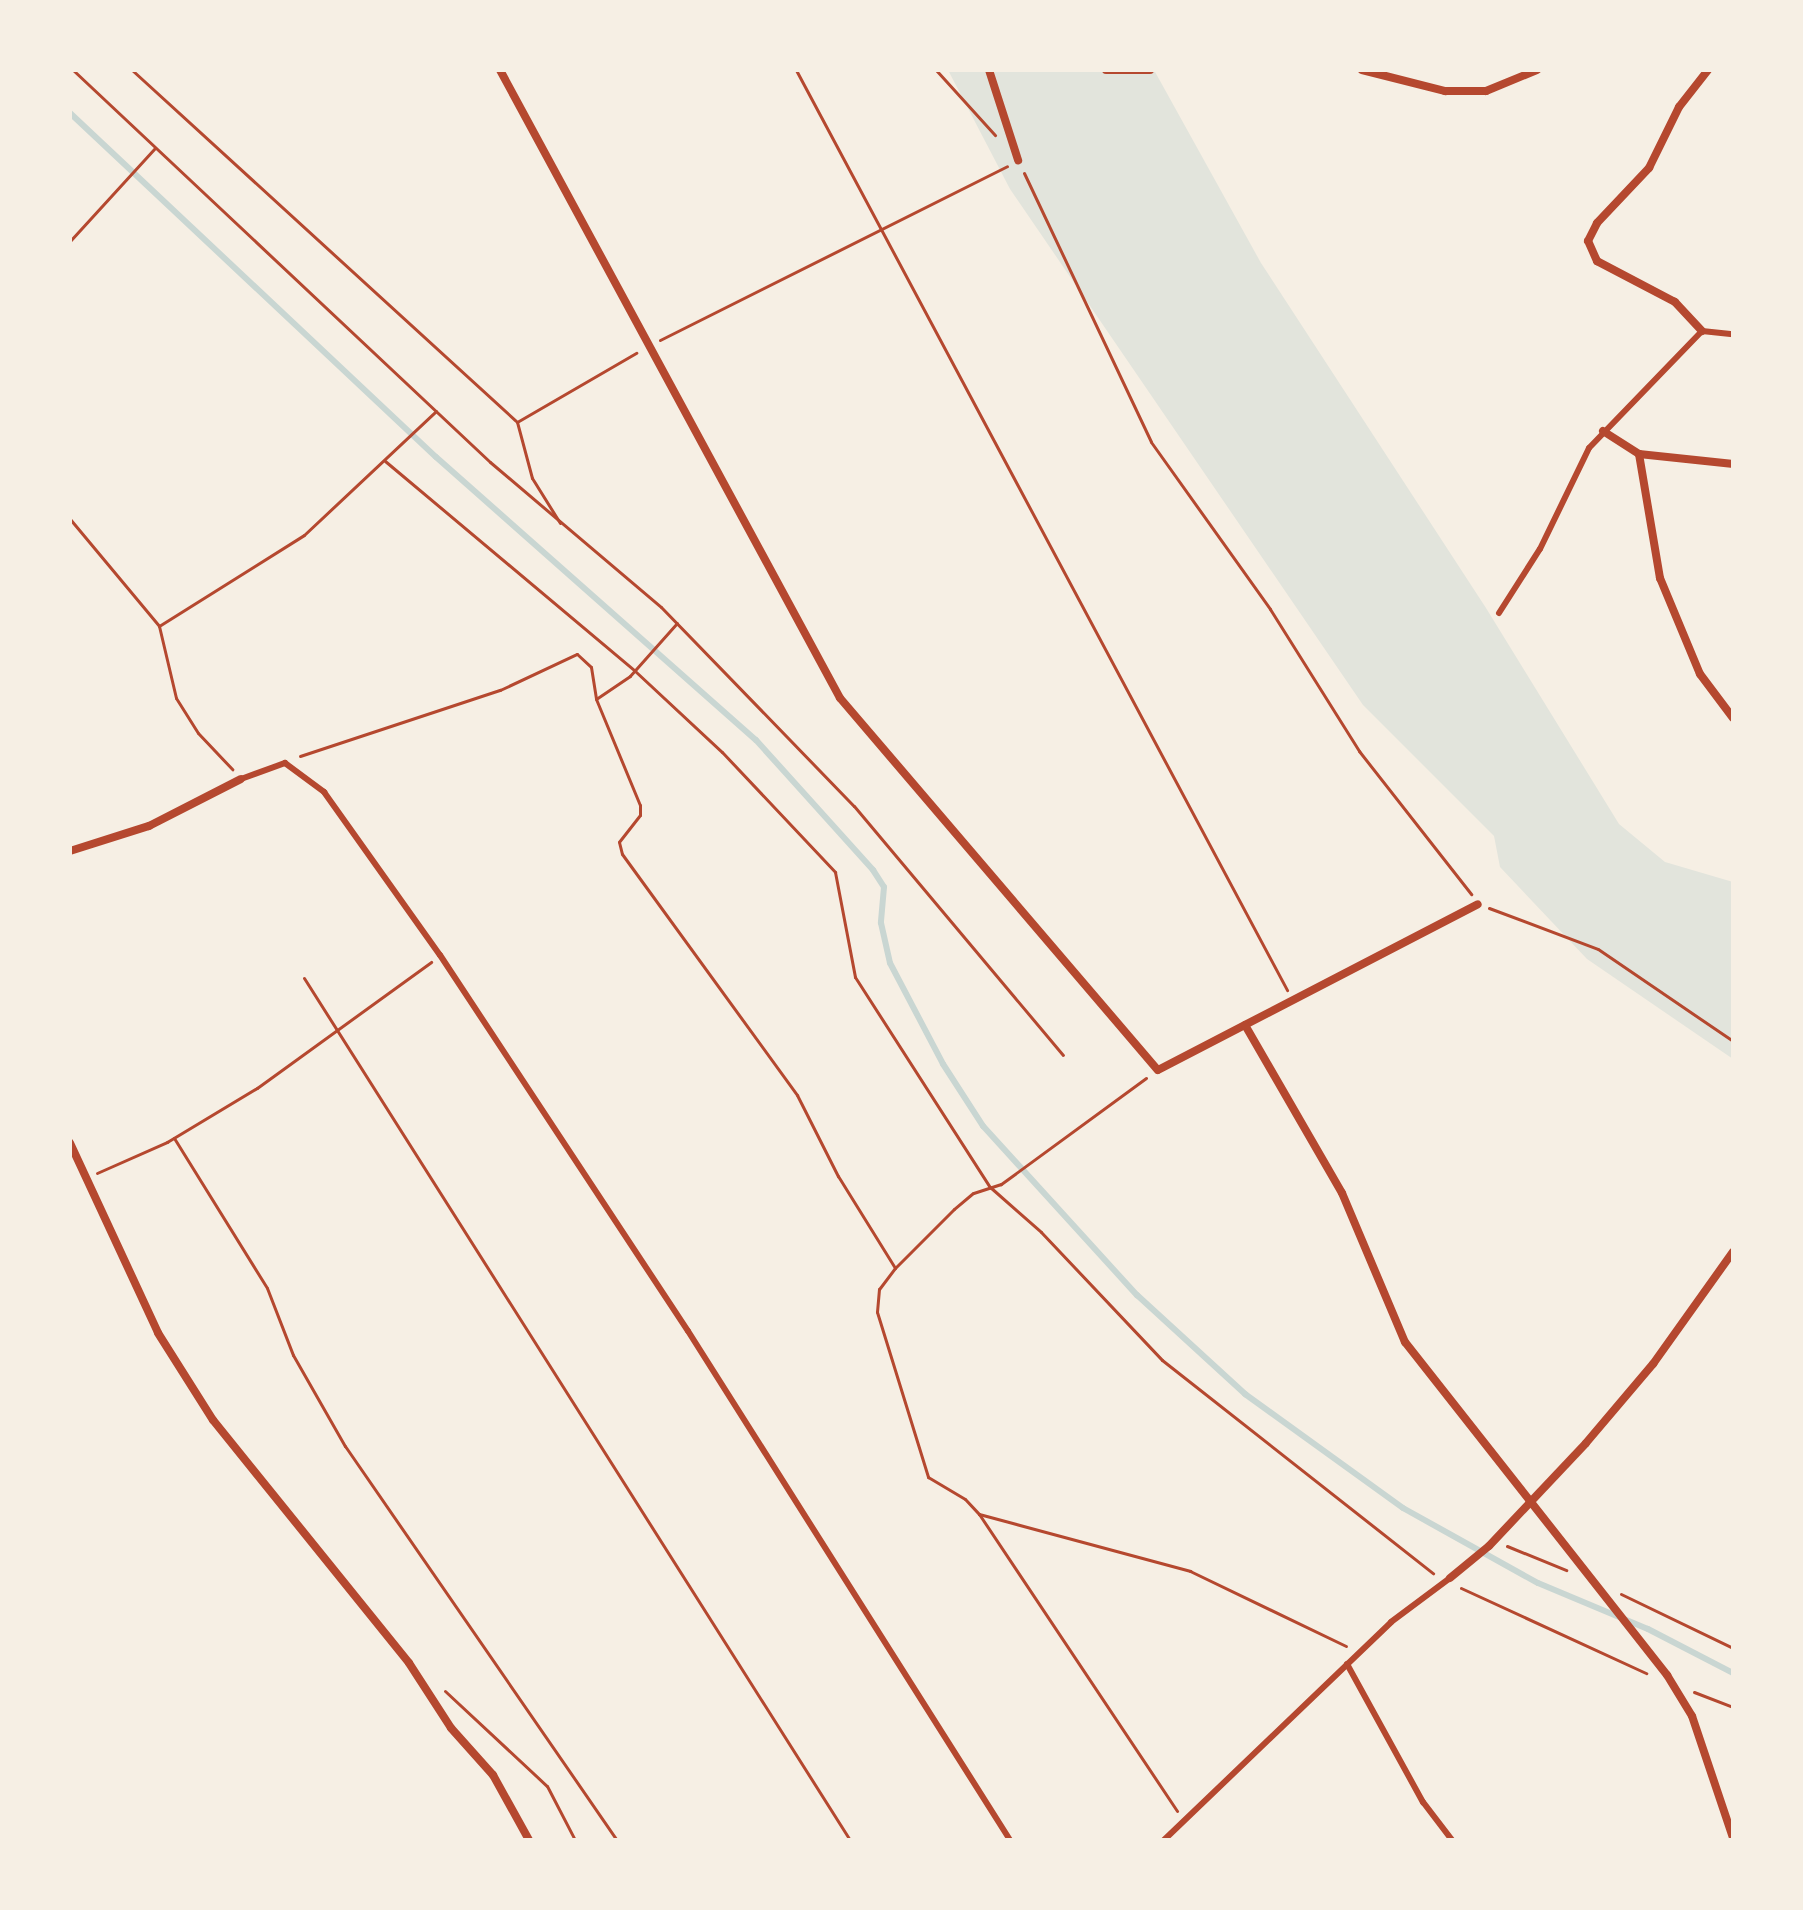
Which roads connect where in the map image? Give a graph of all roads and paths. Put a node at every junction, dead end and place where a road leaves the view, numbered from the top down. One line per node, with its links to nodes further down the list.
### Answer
1 (73, 70): 13 (path)
2 (132, 70): 21 (path)
3 (500, 70): 19 (street)
4 (796, 70): 15 (path)
5 (936, 70): 12 (path)
6 (989, 70): 14 (street)
7 (1106, 70): 8 (street)
8 (1150, 70)
9 (1362, 70): 10 (street)
10 (1537, 70)
11 (1708, 70): 17 (street)
12 (998, 138)
13 (155, 148): 16 (path); 20 (path)
14 (1018, 160): 15 (path); 37 (path)
15 (882, 227): 19 (path); 40 (path)
16 (70, 241)
17 (1702, 331): 18 (lane); 22 (lane)
18 (1733, 334)
19 (648, 346): 21 (path); 45 (street)
20 (437, 410): 24 (path); 27 (path)
21 (517, 422): 27 (path)
22 (1603, 431): 23 (street); 28 (lane)
23 (1639, 454): 25 (street); 33 (street)
24 (385, 461): 30 (path); 31 (path)
25 (1733, 464)
26 (70, 519): 30 (path)
27 (563, 527): 29 (path)
28 (1499, 613)
29 (677, 623): 31 (path); 44 (path)
30 (159, 626): 35 (path)
31 (635, 671): 32 (path); 49 (path)
32 (596, 699): 34 (path); 51 (path)
33 (1733, 718)
34 (285, 763): 35 (lane); 38 (lane)
35 (241, 779): 36 (street)
36 (70, 851)
37 (1478, 904): 40 (street); 43 (path)
38 (440, 955): 42 (path); 67 (lane)
39 (304, 978): 42 (path)
40 (1293, 1000): 41 (street)
41 (1245, 1025): 45 (street); 52 (street)
42 (339, 1026): 46 (path); 66 (path)
43 (1733, 1041)
44 (1063, 1055)
45 (1158, 1070): 49 (path)
46 (174, 1138): 48 (path); 65 (path)
47 (70, 1143): 48 (street)
48 (79, 1170): 63 (street)
49 (990, 1187): 51 (path); 54 (path)
50 (1733, 1252): 52 (street)
51 (895, 1268): 53 (path)
52 (1531, 1504): 54 (street); 58 (street)
53 (979, 1514): 55 (path); 61 (path)
54 (1447, 1580): 55 (lane); 57 (path)
55 (1359, 1652): 56 (lane)
56 (1347, 1664): 61 (lane); 69 (lane)
57 (1649, 1675)
58 (1674, 1686): 60 (path); 62 (street)
59 (458, 1702): 64 (path)
60 (1733, 1707)
61 (1183, 1821): 68 (lane)
62 (1733, 1838)
63 (529, 1840)
64 (575, 1840)
65 (617, 1840)
66 (850, 1840)
67 (1010, 1840)
68 (1164, 1840)
69 (1452, 1840)

